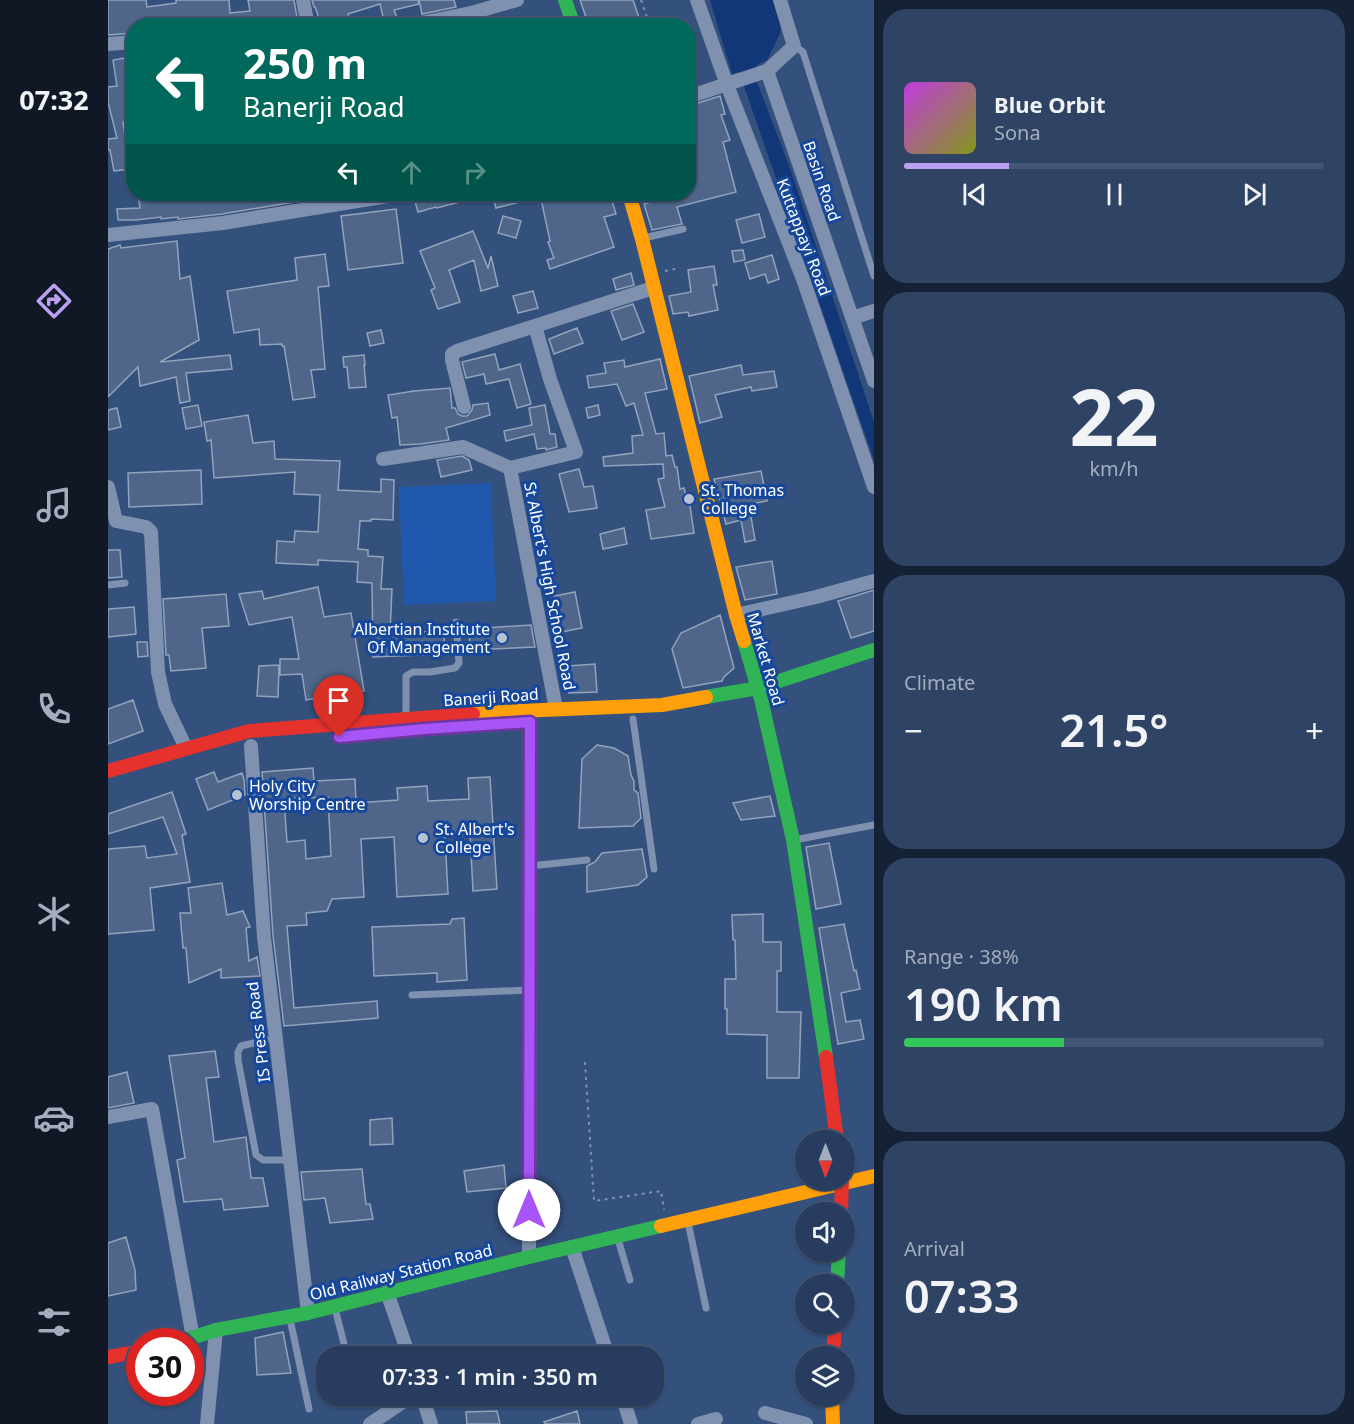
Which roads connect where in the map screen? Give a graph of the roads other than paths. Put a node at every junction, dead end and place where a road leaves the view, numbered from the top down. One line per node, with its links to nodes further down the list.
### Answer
1 (303, 0): 7 (street)
2 (517, 0): 6 (street)
3 (565, 0): 9 (street)
4 (697, 0): 14 (street, Kuttappayi Road)
5 (780, 0): 12 (street)
6 (470, 6): 8 (street)
7 (306, 18)
8 (432, 18)
9 (571, 18)
10 (126, 43): 11 (street)
11 (108, 44)
12 (794, 46): 13 (street); 21 (lane)
13 (767, 71): 14 (street); 24 (street, Basin Road)
14 (727, 85): 15 (street); 31 (street, Kuttappayi Road)
15 (696, 95)
16 (357, 201): 19 (street)
17 (631, 201): 20 (street, Market Road)
18 (683, 229): 20 (lane)
19 (108, 235)
20 (642, 239): 22 (street, Market Road)
21 (874, 276)
22 (653, 288): 25 (street); 35 (street, Market Road)
23 (874, 311): 24 (street)
24 (852, 318): 26 (street, Basin Road)
25 (535, 326): 27 (street); 29 (street, St Albert's High School Road)
26 (874, 381)
27 (464, 407)
28 (382, 459): 29 (street, St Albert's High School Road)
29 (510, 468): 40 (street, St Albert's High School Road)
30 (108, 487): 46 (street)
31 (874, 487)
32 (874, 581): 35 (street)
33 (125, 583): 34 (lane)
34 (108, 585)
35 (736, 615): 39 (street, Market Road)
36 (456, 622): 43 (lane)
37 (874, 650): 39 (street, Banerji Road)
38 (874, 662): 39 (street, Banerji Road)
39 (760, 694): 40 (street, Banerji Road); 41 (street, Banerji Road); 49 (street, Market Road)
40 (556, 709): 43 (street, Banerji Road)
41 (633, 719): 42 (street, Banerji Road); 52 (lane)
42 (530, 722): 43 (street, Banerji Road); 51 (street)
43 (406, 725): 44 (street, Banerji Road); 46 (street, Banerji Road)
44 (322, 739)
45 (251, 746): 55 (street, IS Press Road)
46 (186, 748): 47 (street, Banerji Road)
47 (108, 771)
48 (874, 825): 49 (lane)
49 (793, 840): 57 (street, Market Road)
50 (587, 860): 51 (lane)
51 (530, 866): 53 (street)
52 (654, 869)
53 (529, 990): 54 (lane); 65 (street)
54 (412, 995)
55 (276, 1038): 58 (street, IS Press Road); 58 (lane)
56 (108, 1117): 72 (street)
57 (836, 1130)
58 (290, 1160): 70 (street, IS Press Road)
59 (874, 1176): 60 (street, Old Railway Station Road)
60 (855, 1179)
61 (806, 1190): 62 (street, Old Railway Station Road)
62 (688, 1220): 63 (street, Old Railway Station Road); 69 (lane)
63 (617, 1236): 64 (street, Old Railway Station Road); 66 (lane)
64 (572, 1247): 65 (street, Old Railway Station Road); 77 (street)
65 (529, 1257): 67 (street, Old Railway Station Road)
66 (630, 1280)
67 (387, 1292): 68 (street, Old Railway Station Road); 76 (street)
68 (334, 1306): 70 (street, Old Railway Station Road); 75 (lane)
69 (706, 1308)
70 (308, 1313): 71 (street, Old Railway Station Road)
71 (290, 1316): 73 (street, Old Railway Station Road); 84 (lane)
72 (186, 1328)
73 (216, 1330): 74 (street, Old Railway Station Road); 87 (street)
74 (204, 1334)
75 (344, 1346)
76 (406, 1346)
77 (605, 1346)
78 (126, 1354): 79 (street)
79 (108, 1357)
80 (397, 1406): 88 (street)
81 (425, 1406): 89 (street)
82 (625, 1406): 90 (street)
83 (832, 1406): 93 (street)
84 (309, 1409)
85 (765, 1413): 92 (street)
86 (716, 1419): 91 (street)
87 (207, 1424)
88 (370, 1424)
89 (431, 1424)
90 (631, 1424)
91 (698, 1424)
92 (806, 1424)
93 (833, 1424)

